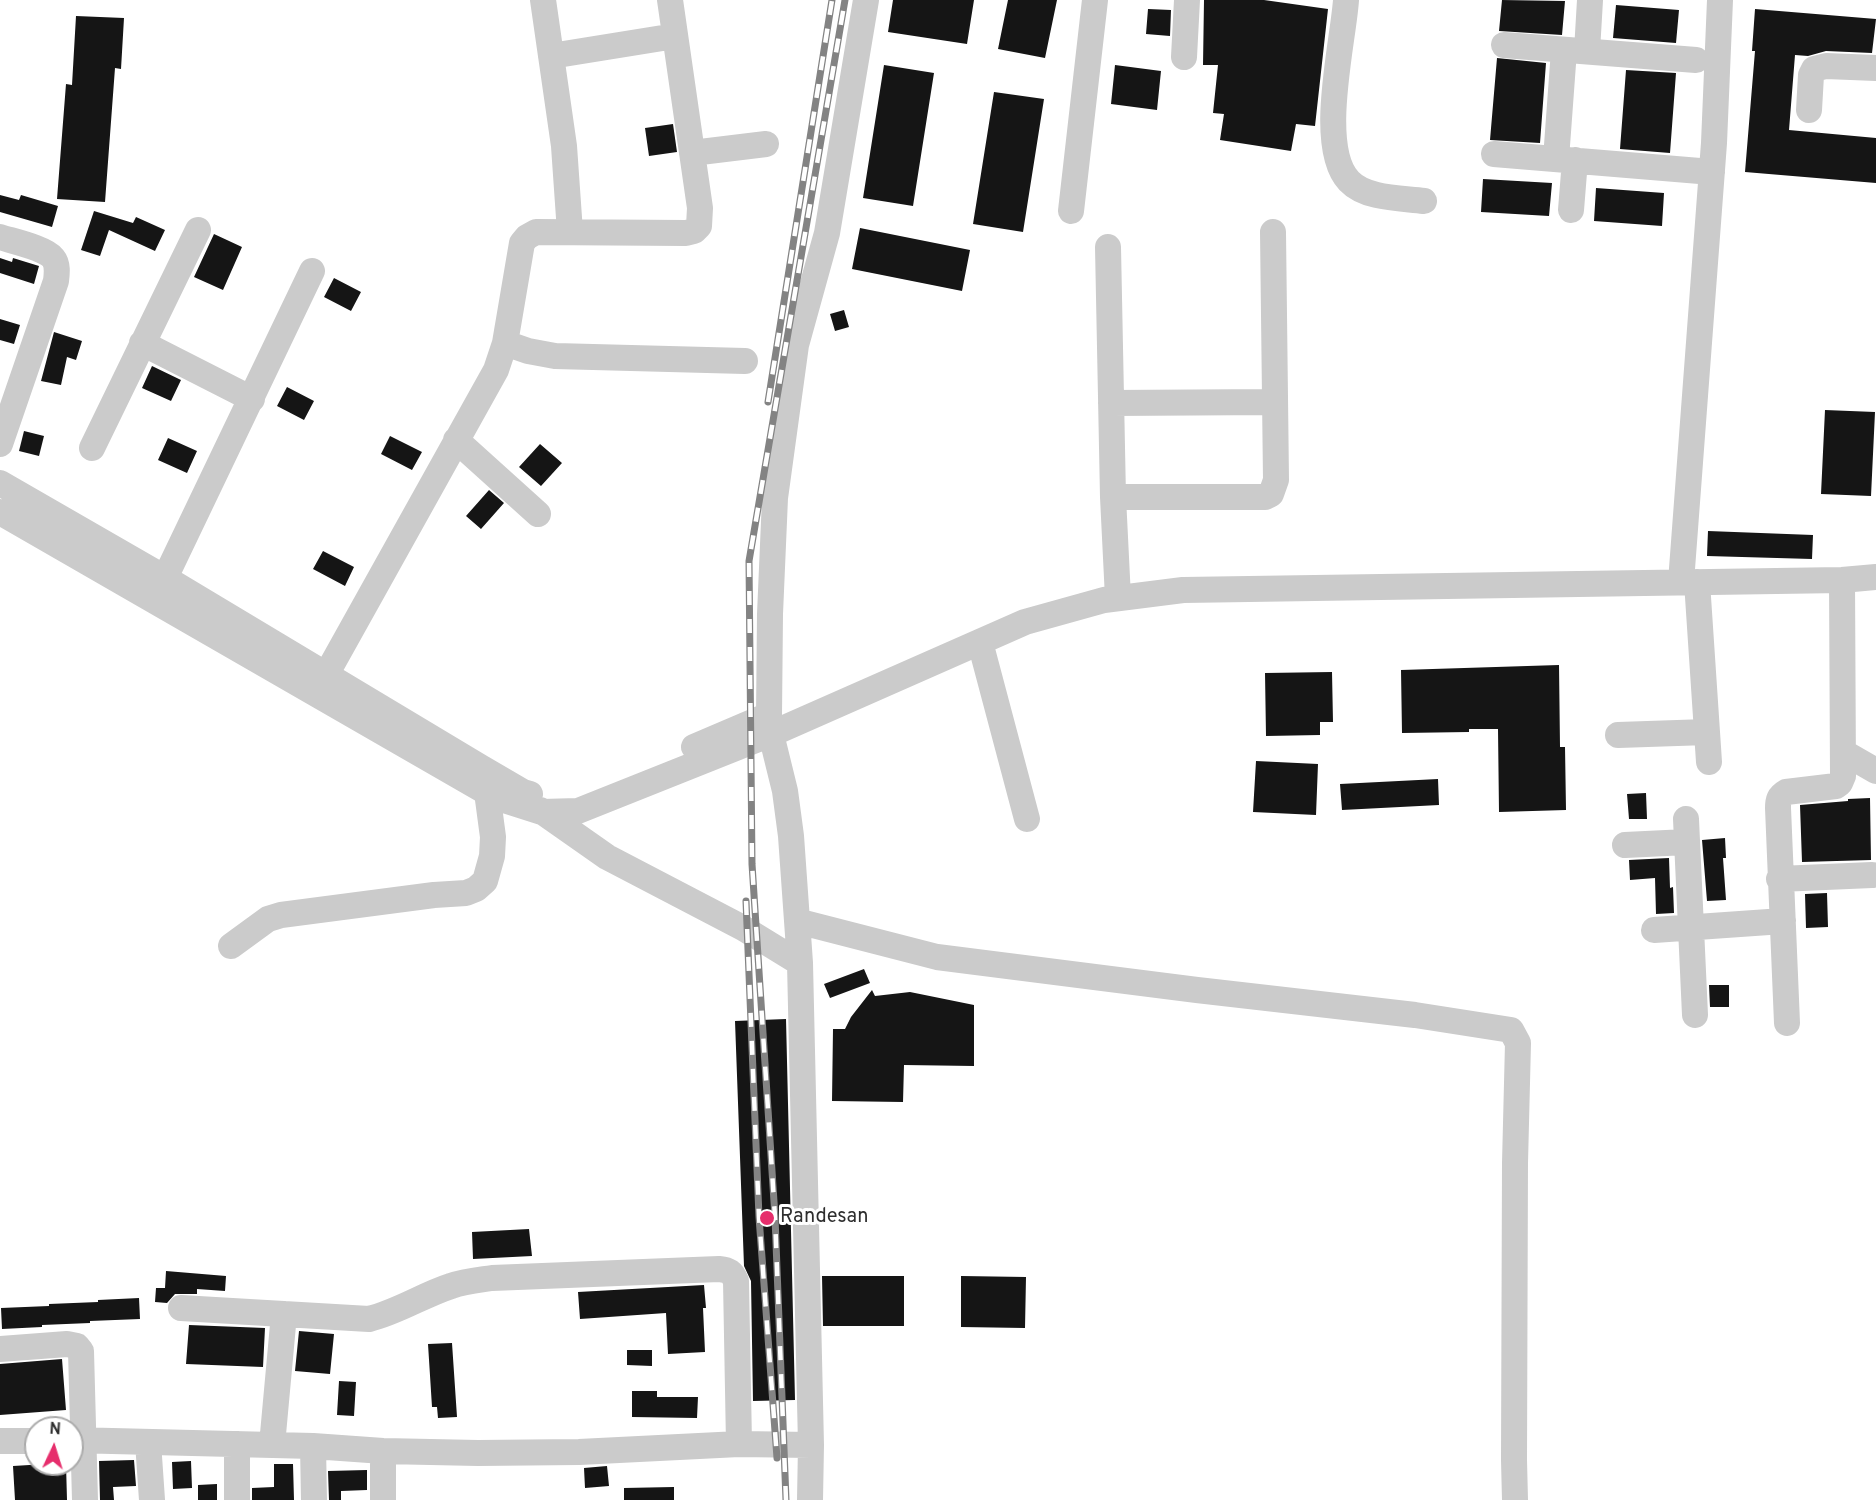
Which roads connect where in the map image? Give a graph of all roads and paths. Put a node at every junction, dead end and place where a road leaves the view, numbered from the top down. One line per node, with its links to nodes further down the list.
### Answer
1 (543, 0): 12 (street)
2 (670, 0): 9 (street)
3 (866, 0): 51 (street)
4 (1095, 0): 24 (street)
5 (1187, 0): 13 (street)
6 (1346, 0): 22 (street)
7 (1590, 0): 11 (street)
8 (1720, 0): 21 (street)
9 (675, 36): 12 (street); 18 (street)
10 (1504, 45): 11 (street)
11 (1576, 51): 14 (street); 20 (street)
12 (551, 56): 26 (street)
13 (1184, 57)
14 (1696, 60)
15 (1876, 68): 16 (street)
16 (1809, 110)
17 (766, 144): 18 (street)
18 (692, 153): 26 (street)
19 (1494, 154): 20 (street)
20 (1566, 160): 21 (street); 23 (street)
21 (1712, 172): 47 (street)
22 (1424, 201)
23 (1571, 210)
24 (1071, 211)
25 (198, 230): 31 (street)
26 (570, 232): 32 (street)
27 (1273, 232): 35 (street)
28 (0, 237): 38 (street)
29 (1108, 246): 36 (street)
30 (312, 271): 34 (street)
31 (142, 343): 34 (street); 39 (street)
32 (505, 343): 33 (street); 37 (street)
33 (745, 361)
34 (252, 399): 44 (street)
35 (1275, 402): 36 (street); 41 (street)
36 (1111, 403): 41 (street)
37 (456, 440): 43 (street); 50 (street)
38 (0, 444)
39 (92, 448)
40 (0, 483): 44 (street)
41 (1113, 497): 48 (street)
42 (0, 512): 57 (street)
43 (538, 514)
44 (165, 578): 50 (street)
45 (1876, 578): 46 (street)
46 (1842, 580): 47 (street); 54 (street)
47 (1689, 582): 48 (street); 52 (street)
48 (1118, 598): 49 (street)
49 (980, 642): 51 (street); 60 (street)
50 (326, 675): 58 (street)
51 (770, 724): 58 (street); 59 (street); 64 (street)
52 (1707, 732): 53 (street); 55 (street)
53 (1618, 735)
54 (1843, 752): 56 (street); 63 (street)
55 (1709, 762)
56 (1876, 771)
57 (487, 792): 59 (street); 68 (street)
58 (523, 792): 59 (street)
59 (542, 812): 69 (street)
60 (1027, 819)
61 (1625, 845): 66 (street)
62 (1872, 875): 63 (street)
63 (1779, 879): 65 (street)
64 (797, 921): 69 (street); 93 (street)
65 (1783, 921): 66 (street); 71 (street)
66 (1691, 927): 67 (street); 70 (street)
67 (1654, 930)
68 (231, 946)
69 (800, 963): 83 (street)
70 (1695, 1014)
71 (1787, 1023)
72 (181, 1308): 73 (street)
73 (284, 1314): 81 (street); 82 (street)
74 (0, 1349): 75 (street)
75 (79, 1416)
76 (84, 1440): 79 (street)
77 (0, 1441): 78 (street)
78 (24, 1441)
79 (148, 1442): 80 (street); 88 (street)
80 (237, 1444): 82 (street); 89 (street)
81 (739, 1444): 83 (street); 85 (street)
82 (272, 1445): 84 (street)
83 (811, 1445): 92 (street)
84 (313, 1446): 85 (street); 90 (street)
85 (383, 1452): 91 (street)
86 (82, 1476): 87 (street)
87 (85, 1500)
88 (152, 1500)
89 (237, 1500)
90 (314, 1500)
91 (383, 1500)
92 (810, 1500)
93 (1515, 1500)

